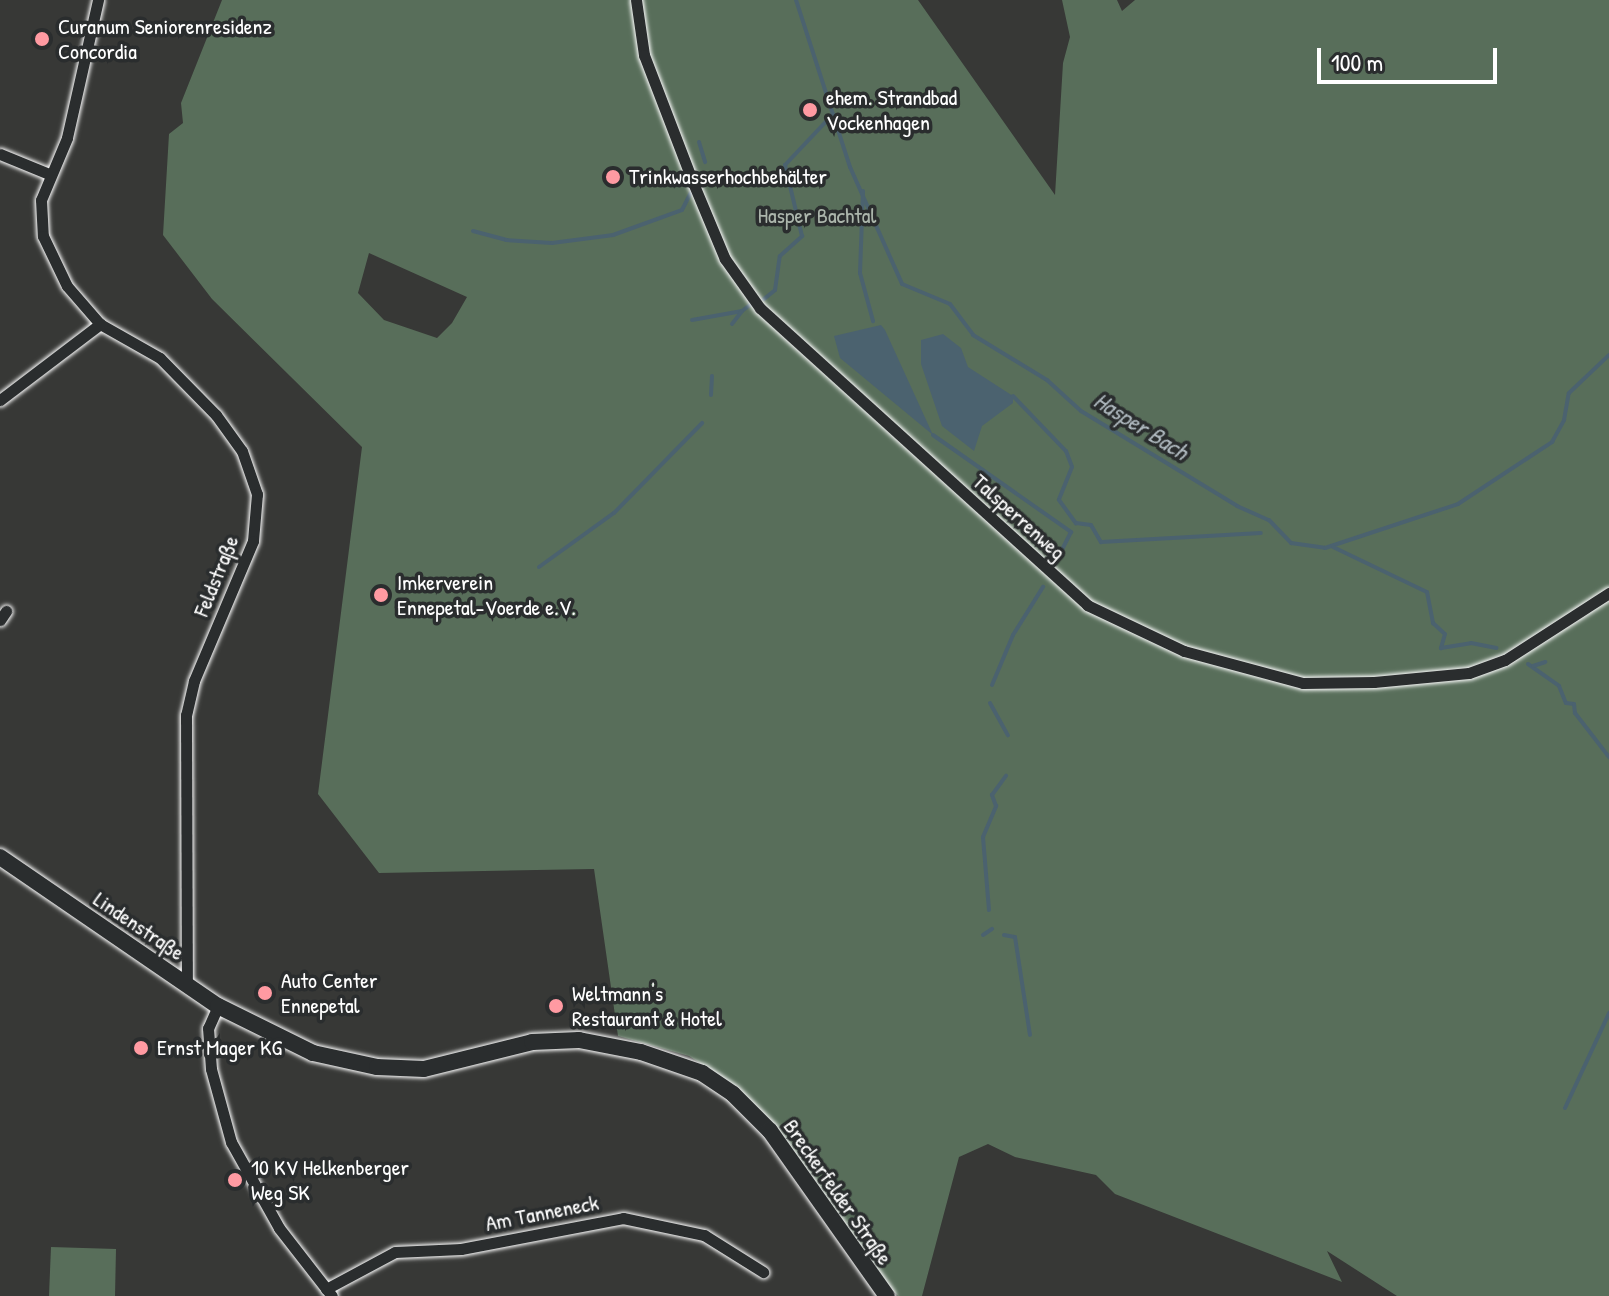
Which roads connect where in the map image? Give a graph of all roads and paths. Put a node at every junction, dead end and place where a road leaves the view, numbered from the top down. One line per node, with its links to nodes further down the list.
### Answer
1 (98, 0): 4 (street, Feldstraße)
2 (636, 0): 7 (street, Talsperrenweg)
3 (0, 154): 4 (street)
4 (49, 174): 5 (street, Feldstraße)
5 (100, 324): 6 (street); 9 (street, Feldstraße)
6 (0, 400)
7 (1609, 593)
8 (0, 857): 9 (main road, Lindenstraße)
9 (187, 985): 10 (main road, Lindenstraße)
10 (218, 1006): 11 (main road, Lindenstraße); 13 (street)
11 (255, 1028): 14 (main road, Breckerfelder Straße)
12 (763, 1272): 13 (street, Am Tanneneck)
13 (329, 1293)
14 (887, 1296)

